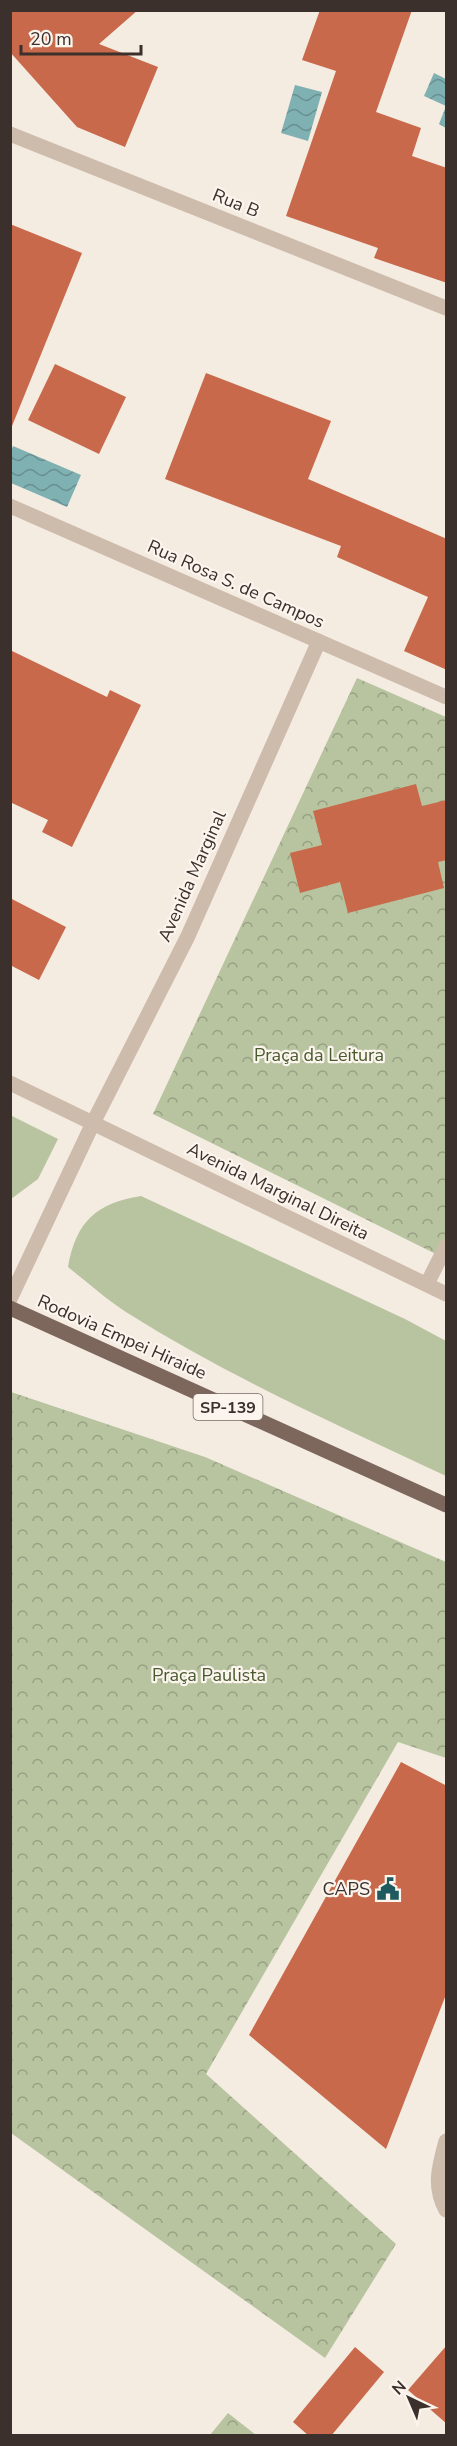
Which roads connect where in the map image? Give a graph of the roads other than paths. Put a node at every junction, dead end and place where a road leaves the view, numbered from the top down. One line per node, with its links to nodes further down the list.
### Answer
1 (10, 134): 2 (street, Rua B)
2 (447, 308)
3 (10, 506): 4 (street, Rua Rosa S. de Campos)
4 (319, 641): 5 (street, Rua Rosa S. de Campos); 7 (street, Avenida Marginal)
5 (447, 697)
6 (10, 1083): 7 (street, Avenida Marginal Direita)
7 (93, 1123): 9 (street, Avenida Marginal Direita); 11 (street, Avenida Marginal)
8 (447, 1246): 9 (street)
9 (427, 1284): 10 (street, Avenida Marginal Direita)
10 (447, 1294)
11 (10, 1299)
12 (10, 1308): 13 (main road, Rodovia Empei Hiraide / SP-139)
13 (447, 1505)
14 (447, 2141): 15 (street)
15 (443, 2204)

